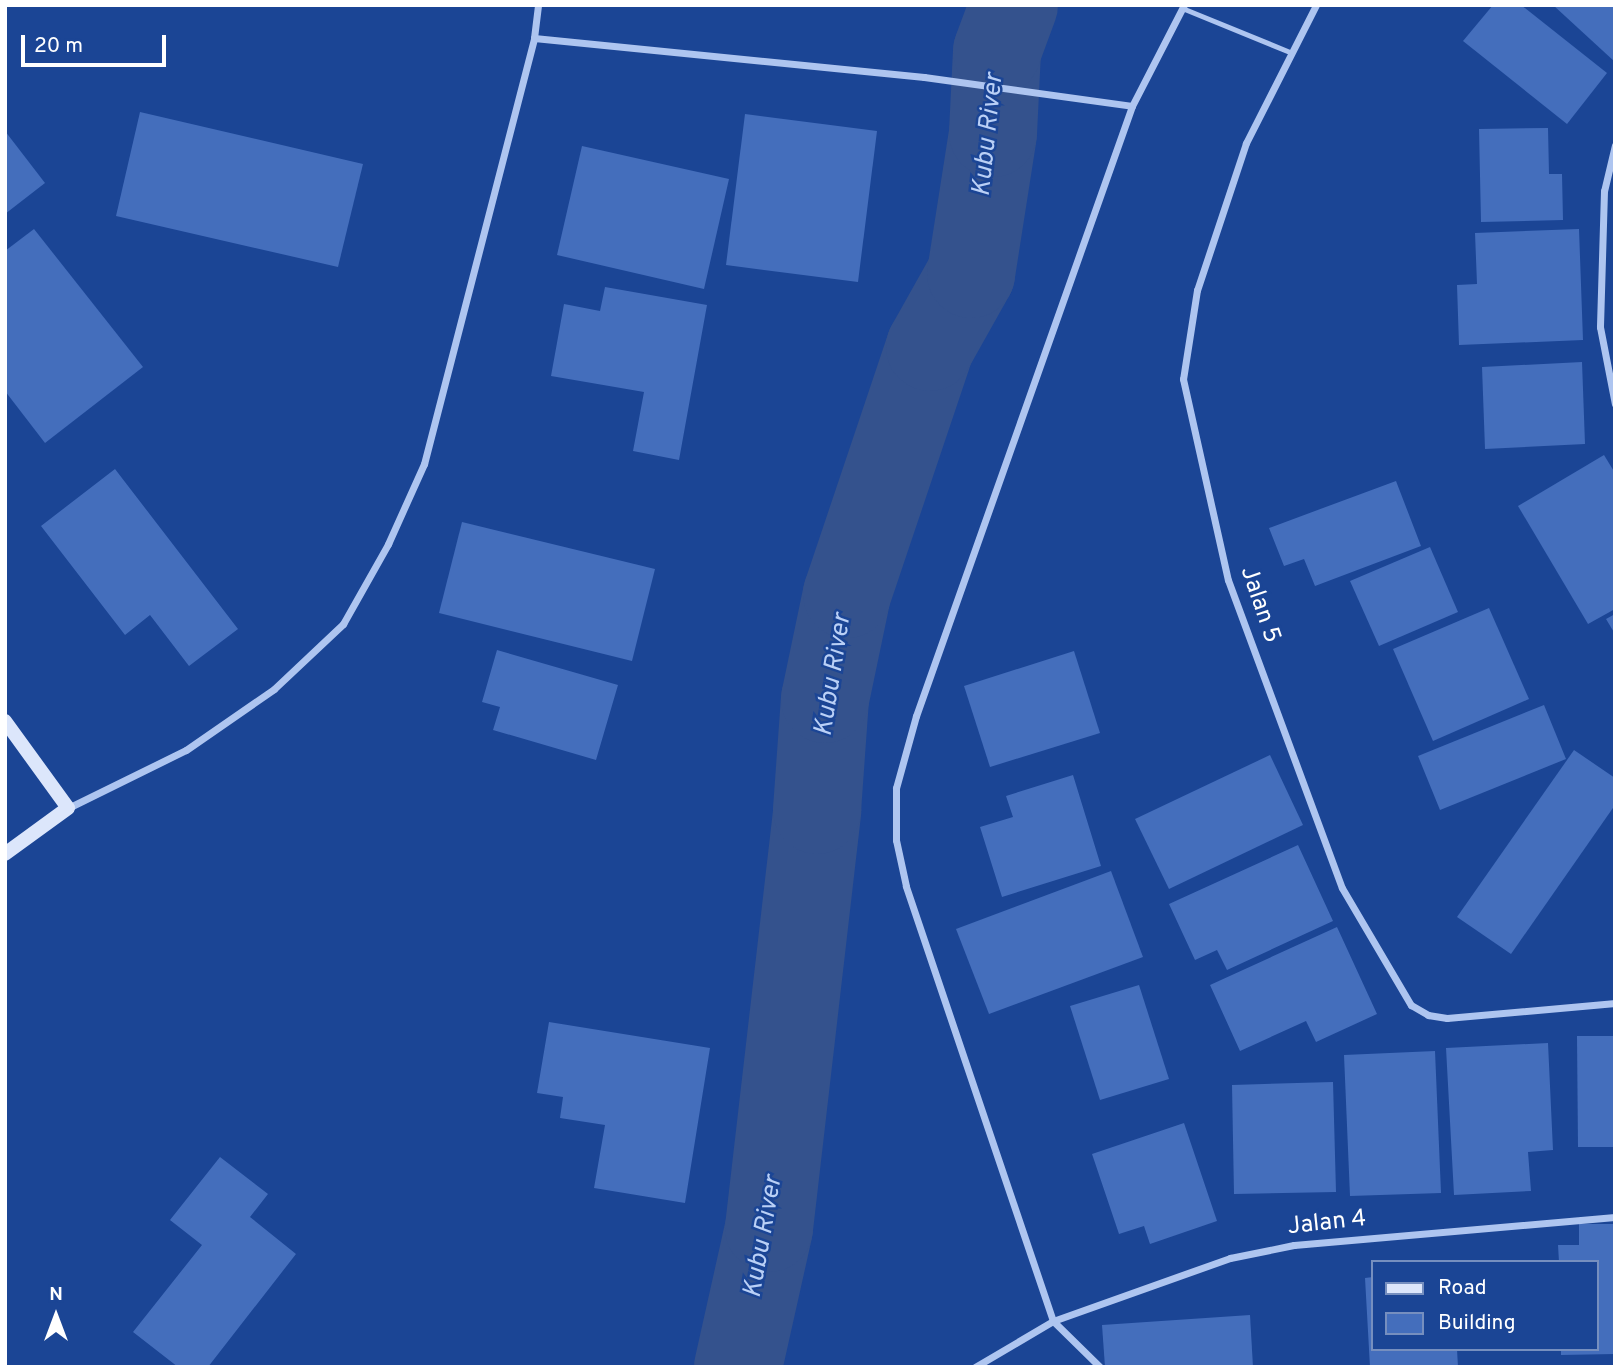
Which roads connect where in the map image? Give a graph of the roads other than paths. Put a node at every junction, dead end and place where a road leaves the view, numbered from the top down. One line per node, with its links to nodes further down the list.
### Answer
1 (538, 5): 4 (street)
2 (1316, 5): 5 (street, Jalan 5)
3 (1183, 7): 5 (lane); 6 (street)
4 (534, 38): 6 (street); 10 (street)
5 (1290, 52): 12 (street, Jalan 5)
6 (1132, 106): 14 (street)
7 (1615, 145): 8 (street)
8 (1615, 404)
9 (5, 721): 10 (street)
10 (68, 808): 11 (street)
11 (5, 854)
12 (1615, 1003)
13 (1615, 1217): 14 (street, Jalan 4)
14 (1054, 1321): 15 (street, Jalan 4); 16 (street)
15 (975, 1367)
16 (1100, 1367)

